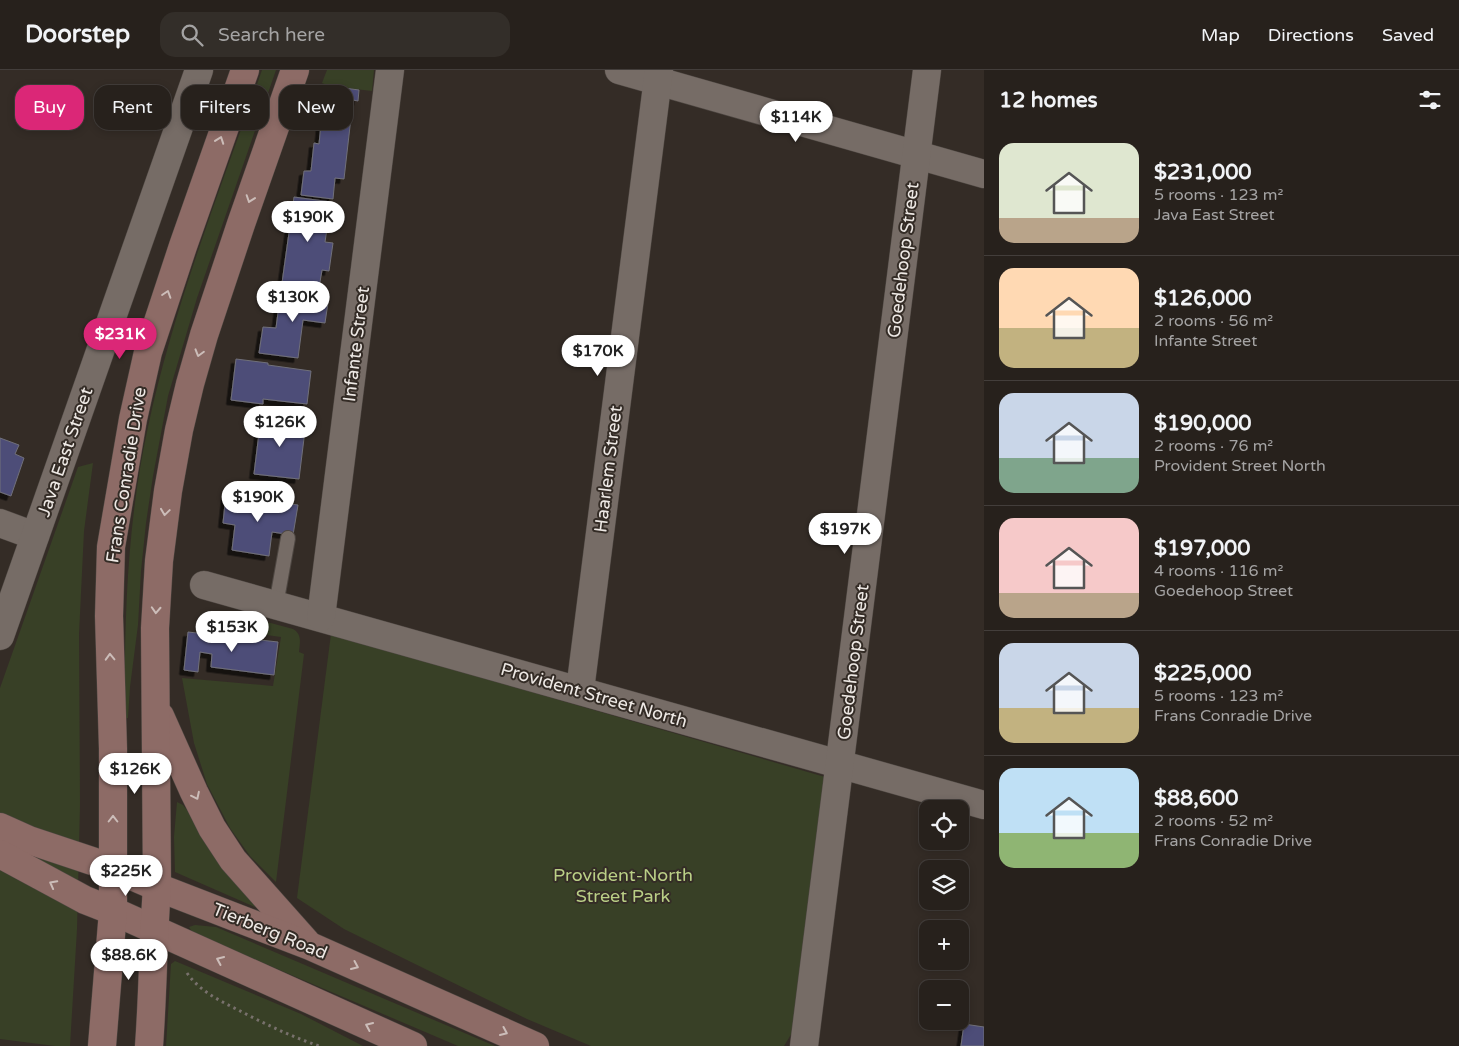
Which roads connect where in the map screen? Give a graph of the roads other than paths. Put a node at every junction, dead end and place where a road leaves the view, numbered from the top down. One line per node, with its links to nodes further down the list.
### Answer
1 (199, 70): 11 (street, Java East Street)
2 (245, 70): 23 (main road, Frans Conradie Drive, one-way to 2)
3 (295, 70): 18 (main road, one-way to 18)
4 (390, 70): 15 (street, Infante Street)
5 (619, 70): 7 (street)
6 (928, 70): 8 (street, Goedehoop Street)
7 (658, 75): 8 (street); 17 (street, Haarlem Street)
8 (916, 155): 9 (street); 19 (street, Goedehoop Street)
9 (984, 174)
10 (0, 523): 11 (street)
11 (35, 536): 16 (street, Java East Street)
12 (288, 538): 14 (lane)
13 (204, 585): 14 (street, Provident Street North)
14 (276, 605): 15 (street, Provident Street North)
15 (321, 617): 17 (street, Provident Street North)
16 (0, 636)
17 (580, 690): 19 (street, Provident Street North)
18 (155, 703): 24 (main road); 27 (main road, one-way to 27)
19 (840, 766): 20 (street, Provident Street North); 32 (street, Goedehoop Street)
20 (984, 806)
21 (0, 827): 23 (main road, Tierberg Road)
22 (0, 854): 25 (main road, one-way to 22)
23 (113, 868): 24 (main road, Tierberg Road); 25 (main road, Frans Conradie Drive)
24 (157, 887): 26 (main road); 27 (main road, Tierberg Road)
25 (114, 911): 26 (main road); 28 (main road, Frans Conradie Drive)
26 (154, 930): 29 (main road); 30 (main road, one-way to 26)
27 (310, 946): 31 (main road, Tierberg Road, one-way to 31)
28 (102, 1046)
29 (149, 1046)
30 (413, 1046)
31 (535, 1046)
32 (804, 1046)

